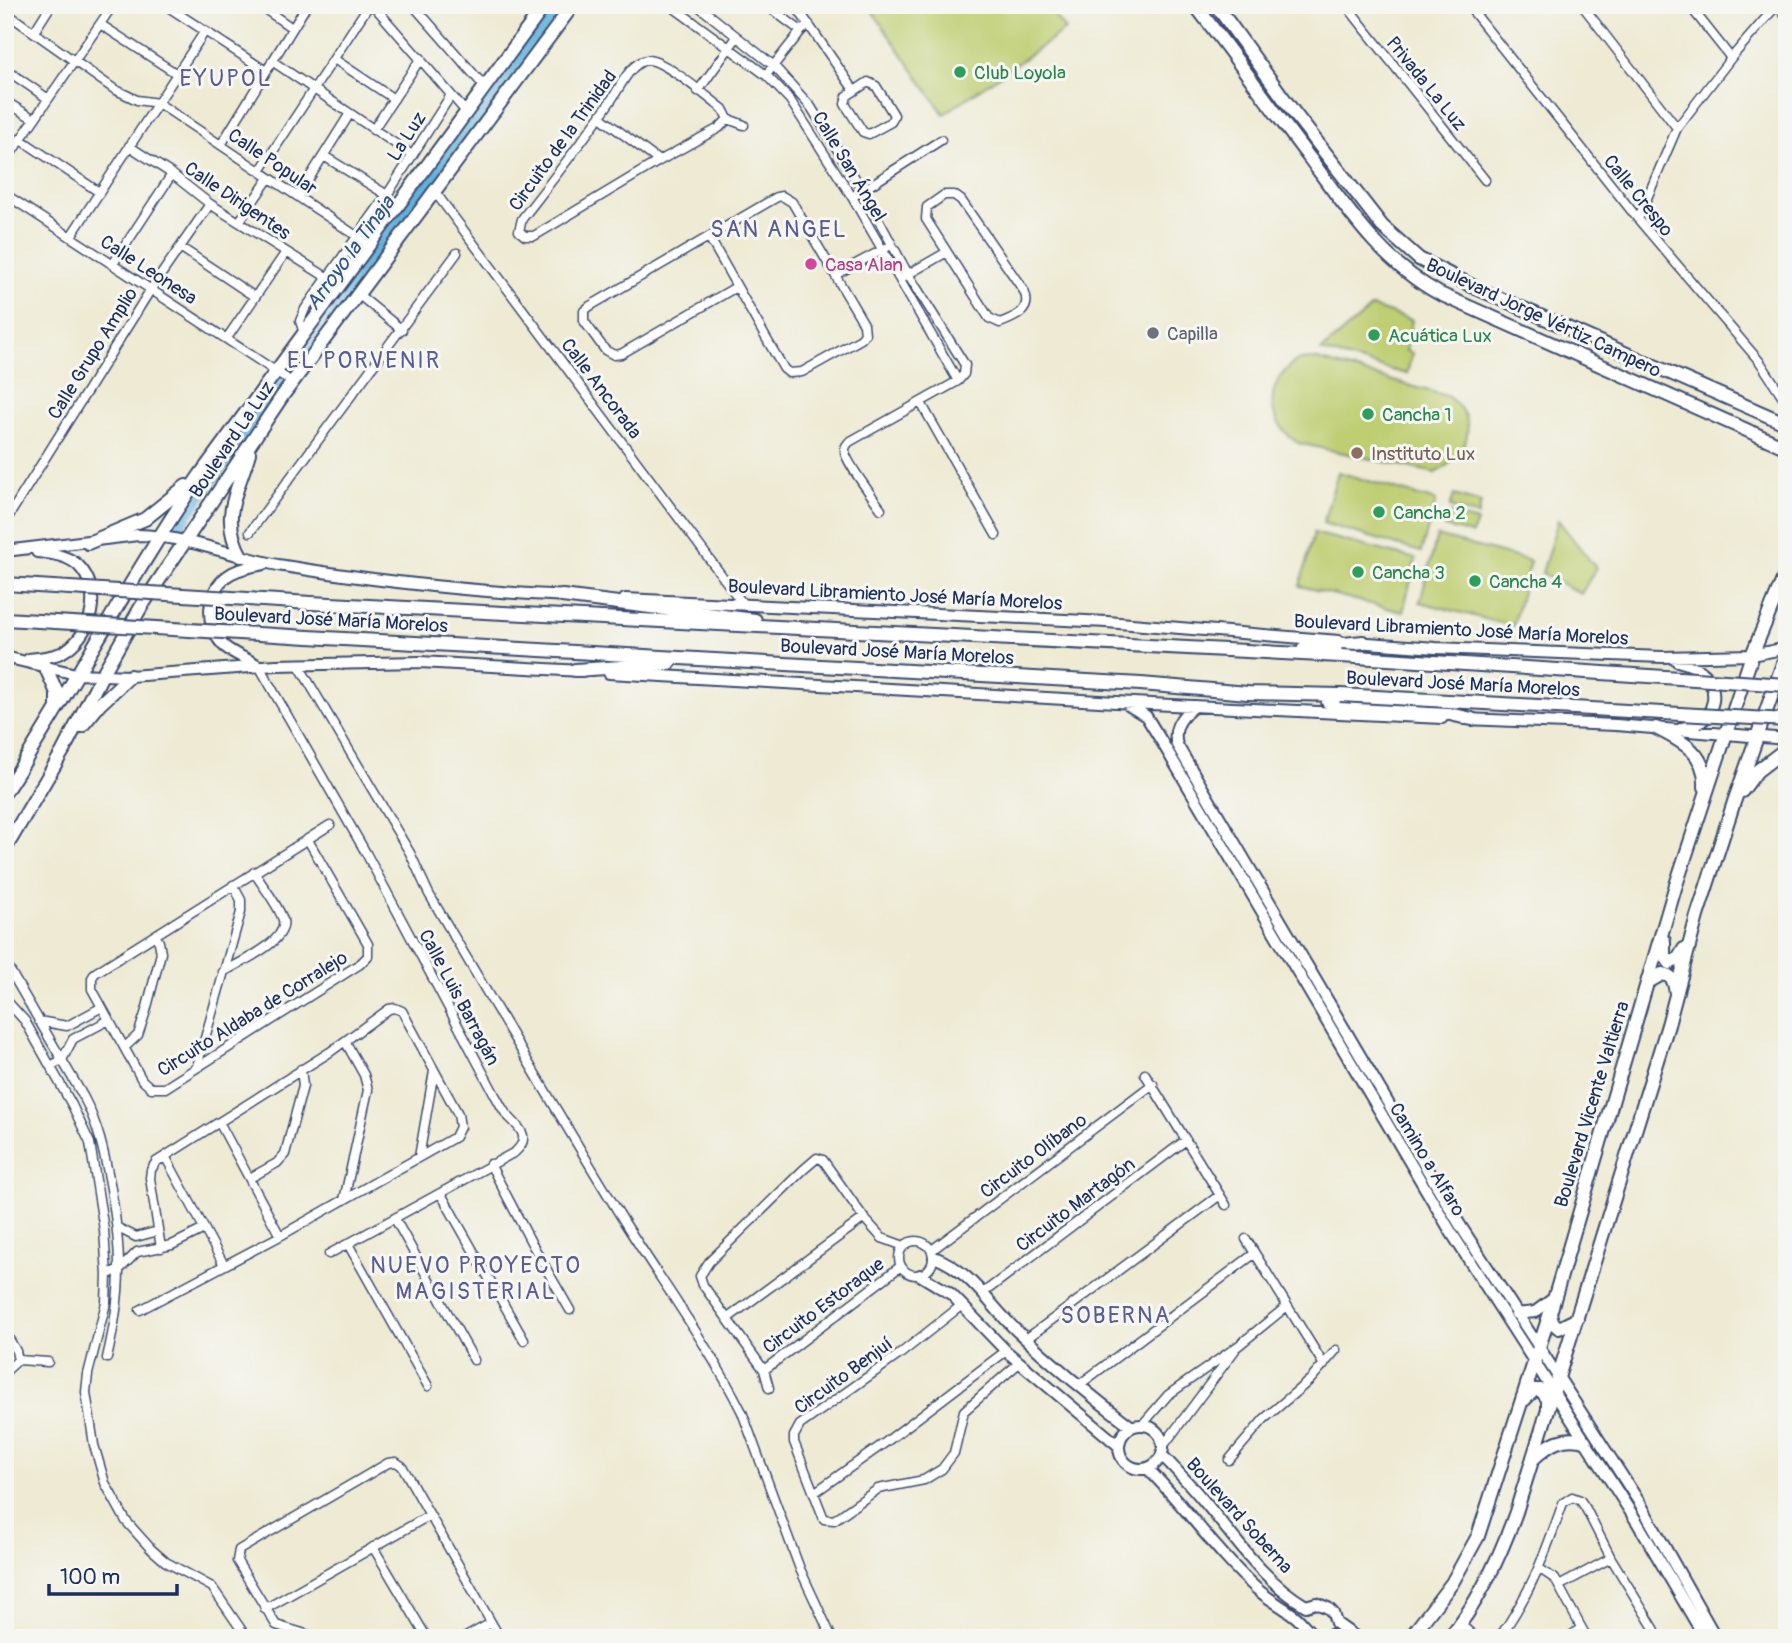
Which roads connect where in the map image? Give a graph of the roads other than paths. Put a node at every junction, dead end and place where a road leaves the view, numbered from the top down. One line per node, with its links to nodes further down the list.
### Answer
1 (51, 5): 28 (street)
2 (113, 5): 23 (street)
3 (165, 5): 26 (street)
4 (259, 5): 25 (street)
5 (307, 5): 25 (street)
6 (371, 5): 31 (street); 32 (street)
7 (414, 5): 41 (street)
8 (545, 5): 41 (main road, Boulevard La Luz)
9 (573, 5): 72 (main road, Boulevard La Luz)
10 (670, 5): 30 (street, Calle San Ángel)
11 (697, 5): 29 (street, Calle San Ángel)
12 (766, 5): 27 (street)
13 (795, 5): 24 (street)
14 (1195, 5): 109 (main road, Boulevard Jorge Vértiz Campero)
15 (1216, 5): 107 (main road, Boulevard Jorge Vértiz Campero)
16 (1346, 5): 69 (street, Privada La Luz)
17 (1468, 5): 78 (street, Calle Crespo)
18 (1582, 5): 56 (street)
19 (1689, 5): 33 (street)
20 (1777, 5): 22 (street); 33 (street)
21 (5, 12): 28 (street, Calle Popular)
22 (1787, 18)
23 (100, 24): 34 (street); 39 (street)
24 (809, 24): 27 (street); 44 (street)
25 (292, 28): 35 (street)
26 (205, 31): 37 (street); 39 (street)
27 (800, 31): 36 (street)
28 (33, 32): 34 (street, Calle Popular)
29 (737, 37): 30 (street); 36 (street, Calle San Ángel)
30 (728, 48): 40 (street, Calle San Ángel); 43 (street)
31 (334, 58): 42 (street); 47 (street)
32 (421, 58): 45 (street); 47 (street)
33 (1731, 58): 56 (street)
34 (74, 60): 46 (street); 49 (street, Calle Popular)
35 (272, 61): 37 (street); 42 (street)
36 (774, 66): 40 (street); 70 (street, Calle San Ángel)
37 (266, 71): 60 (street)
38 (6, 73): 46 (street)
39 (177, 74): 49 (street)
40 (766, 75): 76 (street, Calle San Ángel)
41 (485, 86): 50 (main road, Boulevard La Luz)
42 (314, 90): 51 (street); 66 (street)
43 (698, 90): 52 (street, Circuito de la Trinidad); 54 (street, Circuito de la Trinidad)
44 (854, 90): 44 (street)
45 (451, 95): 50 (street); 62 (street, La Luz)
46 (47, 98): 53 (street)
47 (394, 99): 57 (street)
48 (5, 101): 53 (street)
49 (158, 103): 60 (street, Calle Popular); 61 (street)
50 (466, 112): 83 (main road, Boulevard La Luz)
51 (349, 115): 57 (street); 63 (street)
52 (600, 117): 64 (street); 64 (street, Circuito de la Trinidad)
53 (34, 119): 58 (street)
54 (727, 119): 55 (street, Circuito de la Trinidad); 64 (street, Circuito de la Trinidad)
55 (744, 125)
56 (1677, 128): 78 (street)
57 (373, 130): 62 (street)
58 (20, 139): 65 (street); 71 (street)
59 (941, 140): 70 (street)
60 (221, 145): 66 (street, Calle Popular)
61 (130, 146): 67 (street, Calle Dirigentes); 71 (street)
62 (412, 155): 74 (street, La Luz)
63 (324, 156): 74 (street); 75 (street)
64 (659, 161)
65 (5, 162)
66 (260, 171): 68 (street, Calle Popular)
67 (172, 174): 77 (street, Calle Dirigentes); 90 (street)
68 (269, 178): 75 (street, Calle Popular); 79 (street)
69 (1485, 180)
70 (863, 191): 76 (street); 84 (street, Calle San Ángel)
71 (99, 192): 80 (street)
72 (436, 192): 97 (main road, Boulevard La Luz); 126 (street, Calle Ancorada)
73 (5, 194): 80 (street, Calle Leonesa)
74 (387, 195): 81 (street, La Luz)
75 (298, 196): 81 (street, Calle Popular)
76 (852, 197): 86 (street, Calle San Ángel)
77 (210, 204): 79 (street, Calle Dirigentes); 85 (street, Calle Grupo Amplio)
78 (1638, 219): 106 (street, Calle Crespo)
79 (239, 222): 87 (street, Calle Dirigentes)
80 (71, 236): 90 (street, Calle Leonesa)
81 (359, 237): 83 (street, Calle Popular); 93 (street, La Luz)
82 (709, 237): 92 (street); 95 (street); 95 (street)
83 (370, 245): 100 (main road, Boulevard La Luz)
84 (892, 245): 86 (street); 91 (street, Calle San Ángel)
85 (180, 247): 96 (street, Calle Grupo Amplio); 98 (street)
86 (882, 250): 92 (street); 94 (street, Calle San Ángel)
87 (286, 252): 93 (street, Calle Dirigentes); 98 (street)
88 (457, 253): 99 (street)
89 (947, 253): 89 (street); 91 (street)
90 (113, 264): 96 (street, Calle Leonesa)
91 (908, 274): 94 (street); 104 (street, Calle San Ángel)
92 (835, 275): 95 (street)
93 (328, 278): 100 (street, La Luz)
94 (900, 279): 104 (street, Calle San Ángel)
95 (736, 287)
96 (150, 289): 101 (street, Calle Leonesa); 114 (street, Calle Grupo Amplio)
97 (359, 295): 99 (street); 103 (main road, Boulevard La Luz)
98 (254, 297): 101 (street)
99 (402, 330): 115 (street)
100 (304, 333): 102 (main road, Boulevard La Luz)
101 (228, 338): 102 (street, Calle Leonesa)
102 (277, 372): 103 (street, Calle Leonesa); 112 (main road, Boulevard La Luz)
103 (290, 381): 110 (main road, Boulevard La Luz)
104 (958, 381): 105 (street)
105 (920, 403): 113 (street); 116 (street)
106 (1787, 403)
107 (1750, 408): 108 (main road, Boulevard Jorge Vértiz Campero); 109 (main road)
108 (1787, 424)
109 (1748, 431): 111 (main road, Boulevard Jorge Vértiz Campero)
110 (252, 440): 118 (main road, Boulevard La Luz); 121 (main road)
111 (1787, 448)
112 (200, 475): 117 (main road, Boulevard La Luz); 119 (main road)
113 (881, 509)
114 (5, 522)
115 (250, 532)
116 (996, 535)
117 (158, 537): 118 (street, Boulevard Libramiento José María Morelos); 119 (street, Boulevard Libramiento José María Morelos); 141 (main road, Boulevard La Luz)
118 (185, 542): 121 (street, Boulevard Libramiento José María Morelos); 142 (main road, Boulevard La Luz)
119 (88, 543): 120 (street, Boulevard Libramiento José María Morelos)
120 (5, 551): 135 (street)
121 (241, 556): 122 (street, Boulevard Libramiento José María Morelos)
122 (270, 563): 125 (street, Boulevard Libramiento José María Morelos); 139 (street)
123 (1787, 570): 132 (main road, Boulevard Vicente Valtierra)
124 (5, 584): 128 (main road, Boulevard José María Morelos, bridge)
125 (562, 596): 126 (street, Boulevard Libramiento José María Morelos); 128 (main road)
126 (743, 604): 129 (street, Boulevard Libramiento José María Morelos)
127 (5, 619): 136 (main road, Boulevard José María Morelos, bridge)
128 (779, 628): 131 (main road, Boulevard José María Morelos)
129 (1363, 642): 131 (main road); 134 (street, Boulevard Libramiento José María Morelos)
130 (1787, 650): 132 (street, Boulevard Libramiento José María Morelos); 155 (main road)
131 (1257, 652): 144 (main road, Boulevard José María Morelos, bridge)
132 (1752, 655): 134 (street, Boulevard Libramiento José María Morelos); 154 (main road, Boulevard Vicente Valtierra)
133 (5, 657): 135 (street)
134 (1662, 657): 153 (street)
135 (23, 660): 138 (street)
136 (724, 661): 140 (main road); 146 (main road, Boulevard José María Morelos)
137 (298, 664): 139 (street); 140 (street); 287 (street)
138 (45, 666): 141 (street); 149 (main road)
139 (259, 666): 143 (street); 197 (street, Calle Luis Barragán)
140 (575, 670): 147 (street)
141 (76, 674): 142 (street); 149 (main road, Boulevard La Luz)
142 (102, 675): 143 (street); 158 (main road, Boulevard La Luz)
143 (130, 676): 158 (main road)
144 (1787, 685)
145 (1787, 692): 151 (street)
146 (1248, 693): 150 (main road); 151 (main road, Boulevard José María Morelos, bridge)
147 (1121, 702): 148 (street); 171 (street, Camino a Alfaro)
148 (1195, 706): 150 (street); 169 (street, Camino a Alfaro)
149 (57, 710): 159 (main road, Boulevard La Luz)
150 (1472, 719): 152 (street)
151 (1787, 719)
152 (1656, 728): 153 (street); 160 (main road)
153 (1675, 730): 154 (street)
154 (1726, 734): 155 (street); 160 (main road, Boulevard Vicente Valtierra)
155 (1757, 736): 156 (street); 161 (main road)
156 (1787, 739)
157 (1787, 748): 161 (main road)
158 (63, 751): 164 (main road, Boulevard La Luz)
159 (5, 792)
160 (1703, 803): 168 (main road, Boulevard Vicente Valtierra)
161 (1734, 803): 167 (main road)
162 (330, 825): 163 (street, Circuito Aldaba de Corralejo)
163 (308, 840): 165 (street, Circuito Aldaba de Corralejo); 187 (street, Circuito Aldaba de Corralejo)
164 (5, 849)
165 (254, 872): 166 (street, Circuito Aldaba de Corralejo); 173 (street)
166 (233, 885): 170 (street, Circuito Aldaba de Corralejo); 173 (street)
167 (1697, 916): 168 (main road); 175 (main road)
168 (1664, 927): 174 (main road, Boulevard Vicente Valtierra)
169 (1287, 932): 171 (street); 185 (street, Camino a Alfaro)
170 (155, 935): 177 (street, Circuito Aldaba de Corralejo); 183 (street, Circuito Aldaba de Corralejo)
171 (1277, 939): 190 (street, Camino a Alfaro)
172 (5, 962): 179 (street)
173 (223, 972): 187 (street)
174 (1648, 982): 175 (main road); 224 (main road, Boulevard Vicente Valtierra)
175 (1676, 993): 232 (main road)
176 (5, 999): 186 (street)
177 (102, 1007): 178 (street, Circuito Aldaba de Corralejo); 180 (street)
178 (109, 1020): 181 (street); 183 (street, Circuito Aldaba de Corralejo)
179 (39, 1021): 180 (street); 184 (street)
180 (66, 1026): 181 (street)
181 (73, 1039): 184 (street)
182 (345, 1041): 188 (street); 189 (street); 201 (street)
183 (125, 1047): 187 (street, Circuito Aldaba de Corralejo)
184 (62, 1060): 186 (street); 205 (street)
185 (1367, 1065): 190 (street); 230 (street, Camino a Alfaro)
186 (50, 1066): 221 (street)
187 (197, 1066)
188 (301, 1069): 193 (street); 198 (street)
189 (434, 1071): 196 (street); 196 (street)
190 (1357, 1073): 246 (street, Camino a Alfaro)
191 (1145, 1074): 192 (street)
192 (1153, 1084): 194 (street); 215 (street, Circuito Olíbano)
193 (219, 1122): 195 (street); 198 (street)
194 (1186, 1140): 200 (street); 223 (street, Circuito Martagón)
195 (165, 1157): 206 (street); 207 (street)
196 (419, 1157): 201 (street)
197 (490, 1164): 199 (street, Calle Luis Barragán); 228 (street)
198 (250, 1178): 208 (street)
199 (442, 1194): 204 (street, Calle Luis Barragán); 236 (street)
200 (1220, 1195): 202 (street); 235 (street)
201 (344, 1200): 208 (street)
202 (1226, 1205)
203 (864, 1217): 212 (street, Circuito Estoraque); 231 (street); 231 (street, Circuito Estoraque)
204 (395, 1219): 211 (street, Calle Luis Barragán); 243 (street)
205 (118, 1228): 209 (street); 220 (street)
206 (204, 1229): 213 (street); 218 (street)
207 (158, 1231): 209 (street); 213 (street)
208 (280, 1236): 218 (street)
209 (136, 1237): 214 (street)
210 (1246, 1239): 217 (street)
211 (348, 1244): 216 (street, Calle Luis Barragán); 252 (street)
212 (904, 1246): 215 (street); 219 (street)
213 (161, 1248): 214 (street)
214 (137, 1252): 220 (street)
215 (933, 1253): 222 (street); 223 (street)
216 (328, 1254)
217 (1254, 1254): 226 (street); 251 (street)
218 (224, 1265): 227 (street)
219 (901, 1266): 222 (street); 248 (street, Circuito Estoraque)
220 (121, 1268): 221 (street); 241 (street)
221 (107, 1275): 280 (street)
222 (920, 1275): 225 (street)
223 (983, 1293): 233 (street)
224 (1555, 1298): 229 (main road, Boulevard Vicente Valtierra); 230 (street)
225 (962, 1305): 238 (street); 264 (street, Circuito Benjuí)
226 (1286, 1307): 237 (street); 247 (street)
227 (139, 1310)
228 (570, 1310)
229 (1550, 1313): 232 (main road); 239 (main road, Boulevard Vicente Valtierra)
230 (1516, 1314): 239 (street, Camino a Alfaro)
231 (728, 1318): 248 (street, Circuito Estoraque)
232 (1577, 1319): 250 (main road)
233 (1014, 1328): 235 (street); 238 (street)
234 (5, 1332): 242 (street)
235 (1026, 1339): 251 (street)
236 (524, 1340)
237 (1238, 1346): 257 (street); 260 (street)
238 (1002, 1347): 245 (street); 264 (street)
239 (1539, 1349): 246 (main road, Boulevard Vicente Valtierra); 250 (street, Camino a Alfaro)
240 (1336, 1350): 247 (street)
241 (107, 1358)
242 (18, 1360): 244 (street); 249 (street)
243 (474, 1360)
244 (48, 1362)
245 (1018, 1363): 259 (street); 264 (street, Circuito Benjuí)
246 (1534, 1363): 254 (street, Camino a Alfaro); 255 (main road, Boulevard Vicente Valtierra)
247 (1324, 1366): 262 (street)
248 (764, 1370): 253 (street, Circuito Estoraque)
249 (5, 1372)
250 (1558, 1378): 254 (main road); 266 (street, Camino a Alfaro)
251 (1079, 1385): 257 (street)
252 (428, 1386)
253 (769, 1388)
254 (1554, 1394): 256 (main road); 258 (street, Camino a Alfaro)
255 (1523, 1401): 256 (main road); 278 (main road, Boulevard Vicente Valtierra)
256 (1548, 1415): 261 (main road)
257 (1137, 1426): 259 (street); 260 (street)
258 (1585, 1441): 261 (main road); 266 (street, Camino a Alfaro)
259 (1119, 1446): 263 (street)
260 (1163, 1450): 263 (street); 271 (street, Boulevard Soberna)
261 (1534, 1459): 276 (main road)
262 (1229, 1460)
263 (1148, 1469): 273 (street, Boulevard Soberna)
264 (814, 1493)
265 (430, 1515): 267 (street); 272 (street); 274 (street)
266 (1642, 1519): 296 (street, Camino a Alfaro); 297 (street, Camino a Alfaro)
267 (373, 1547): 272 (street); 284 (street)
268 (1611, 1558): 269 (street); 270 (street); 295 (street)
269 (1540, 1569): 270 (street); 292 (street)
270 (1559, 1586): 277 (street)
271 (1306, 1606): 273 (street); 275 (street, Boulevard Soberna)
272 (265, 1609): 281 (street)
273 (1299, 1619): 279 (street, Boulevard Soberna)
274 (491, 1623): 285 (street); 286 (street)
275 (1336, 1623): 279 (street); 288 (street, Boulevard Soberna)
276 (1460, 1624): 290 (main road); 291 (street)
277 (1581, 1628): 293 (street); 294 (street)
278 (1412, 1635): 289 (street)
279 (1333, 1637)
280 (247, 1638)
281 (319, 1638)
282 (365, 1638): 283 (street)
283 (383, 1638)
284 (427, 1638)
285 (464, 1638)
286 (500, 1638)
287 (832, 1638)
288 (1357, 1638)
289 (1399, 1638)
290 (1449, 1638)
291 (1476, 1638)
292 (1499, 1638)
293 (1568, 1638)
294 (1587, 1638)
295 (1655, 1638)
296 (1705, 1638)
297 (1716, 1638)

